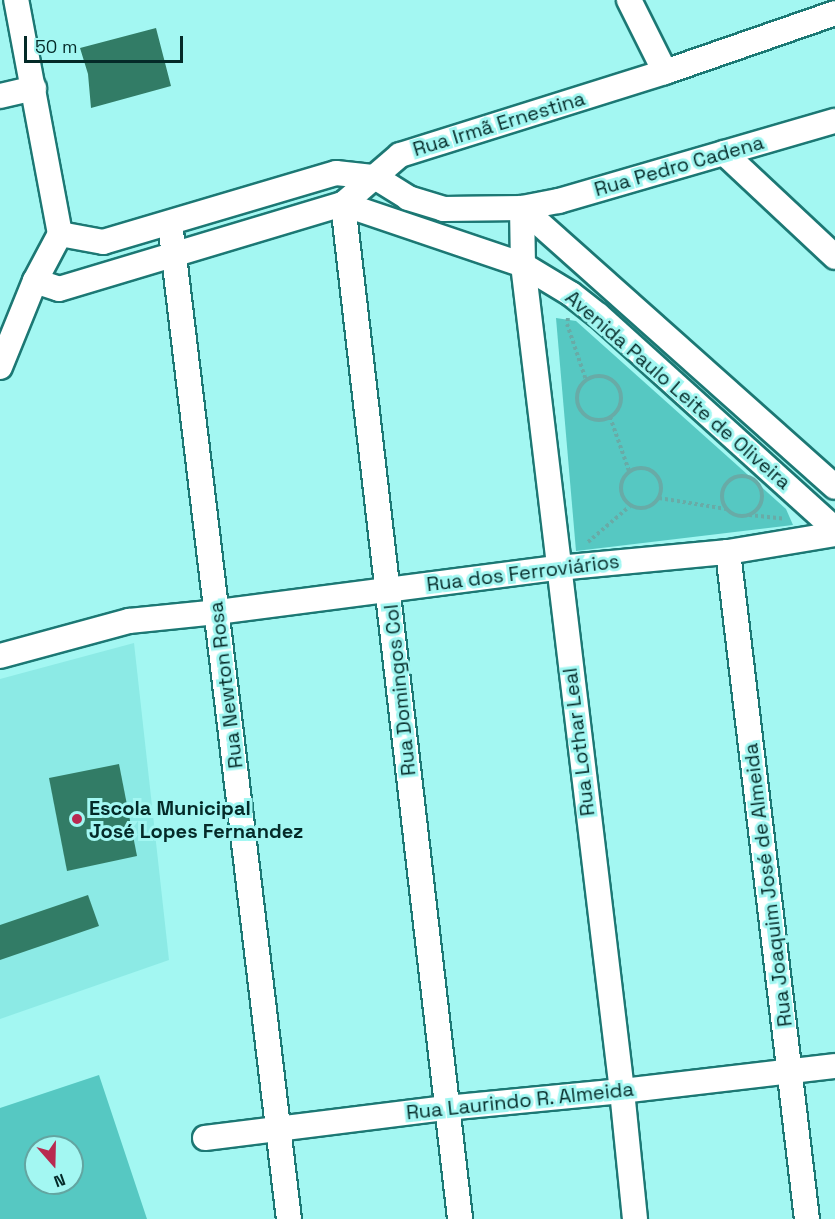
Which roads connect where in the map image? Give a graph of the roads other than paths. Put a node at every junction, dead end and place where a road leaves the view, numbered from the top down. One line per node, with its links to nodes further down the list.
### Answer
1 (16, 0): 5 (street)
2 (628, 0): 4 (street)
3 (835, 13): 4 (street, Rua Irmã Ernestina)
4 (665, 72): 9 (street, Rua Irmã Ernestina)
5 (34, 88): 6 (street); 13 (street)
6 (0, 96)
7 (835, 122): 8 (street, Rua Pedro Cadena)
8 (724, 153): 11 (street, Rua Pedro Cadena); 15 (street)
9 (375, 177): 10 (street); 11 (street); 12 (street)
10 (343, 204): 14 (street); 16 (street, Avenida Paulo Leite de Oliveira); 24 (street, Rua Domingos Col)
11 (522, 208): 16 (street, Rua Lothar Leal); 19 (street, Avenida Paulo Leite de Oliveira)
12 (170, 223): 13 (street); 14 (street, Rua Newton Rosa)
13 (60, 234): 17 (street)
14 (174, 256): 17 (street); 25 (street, Rua Newton Rosa)
15 (835, 257)
16 (523, 265): 20 (street, Avenida Paulo Leite de Oliveira); 23 (street, Rua Lothar Leal)
17 (35, 281): 18 (street)
18 (0, 367)
19 (835, 487)
20 (835, 529)
21 (835, 534): 22 (street, Rua dos Ferroviários)
22 (728, 552): 23 (street, Rua dos Ferroviários); 28 (street, Rua Joaquim José de Almeida)
23 (558, 568): 24 (street, Rua dos Ferroviários); 29 (street, Rua Lothar Leal)
24 (389, 589): 25 (street, Rua dos Ferroviários); 30 (street, Rua Domingos Col)
25 (217, 612): 26 (street, Rua dos Ferroviários); 31 (street, Rua Newton Rosa)
26 (0, 656)
27 (835, 1066): 28 (street, Rua Laurindo R. Almeida)
28 (790, 1072): 29 (street, Rua Laurindo R. Almeida); 36 (street, Rua Joaquim José de Almeida)
29 (622, 1091): 30 (street, Rua Laurindo R. Almeida); 35 (street, Rua Lothar Leal)
30 (446, 1108): 31 (street, Rua Laurindo R. Almeida); 34 (street, Rua Domingos Col)
31 (278, 1128): 32 (street, Rua Laurindo R. Almeida); 33 (street, Rua Newton Rosa)
32 (205, 1138)
33 (289, 1219)
34 (460, 1219)
35 (634, 1219)
36 (807, 1219)

